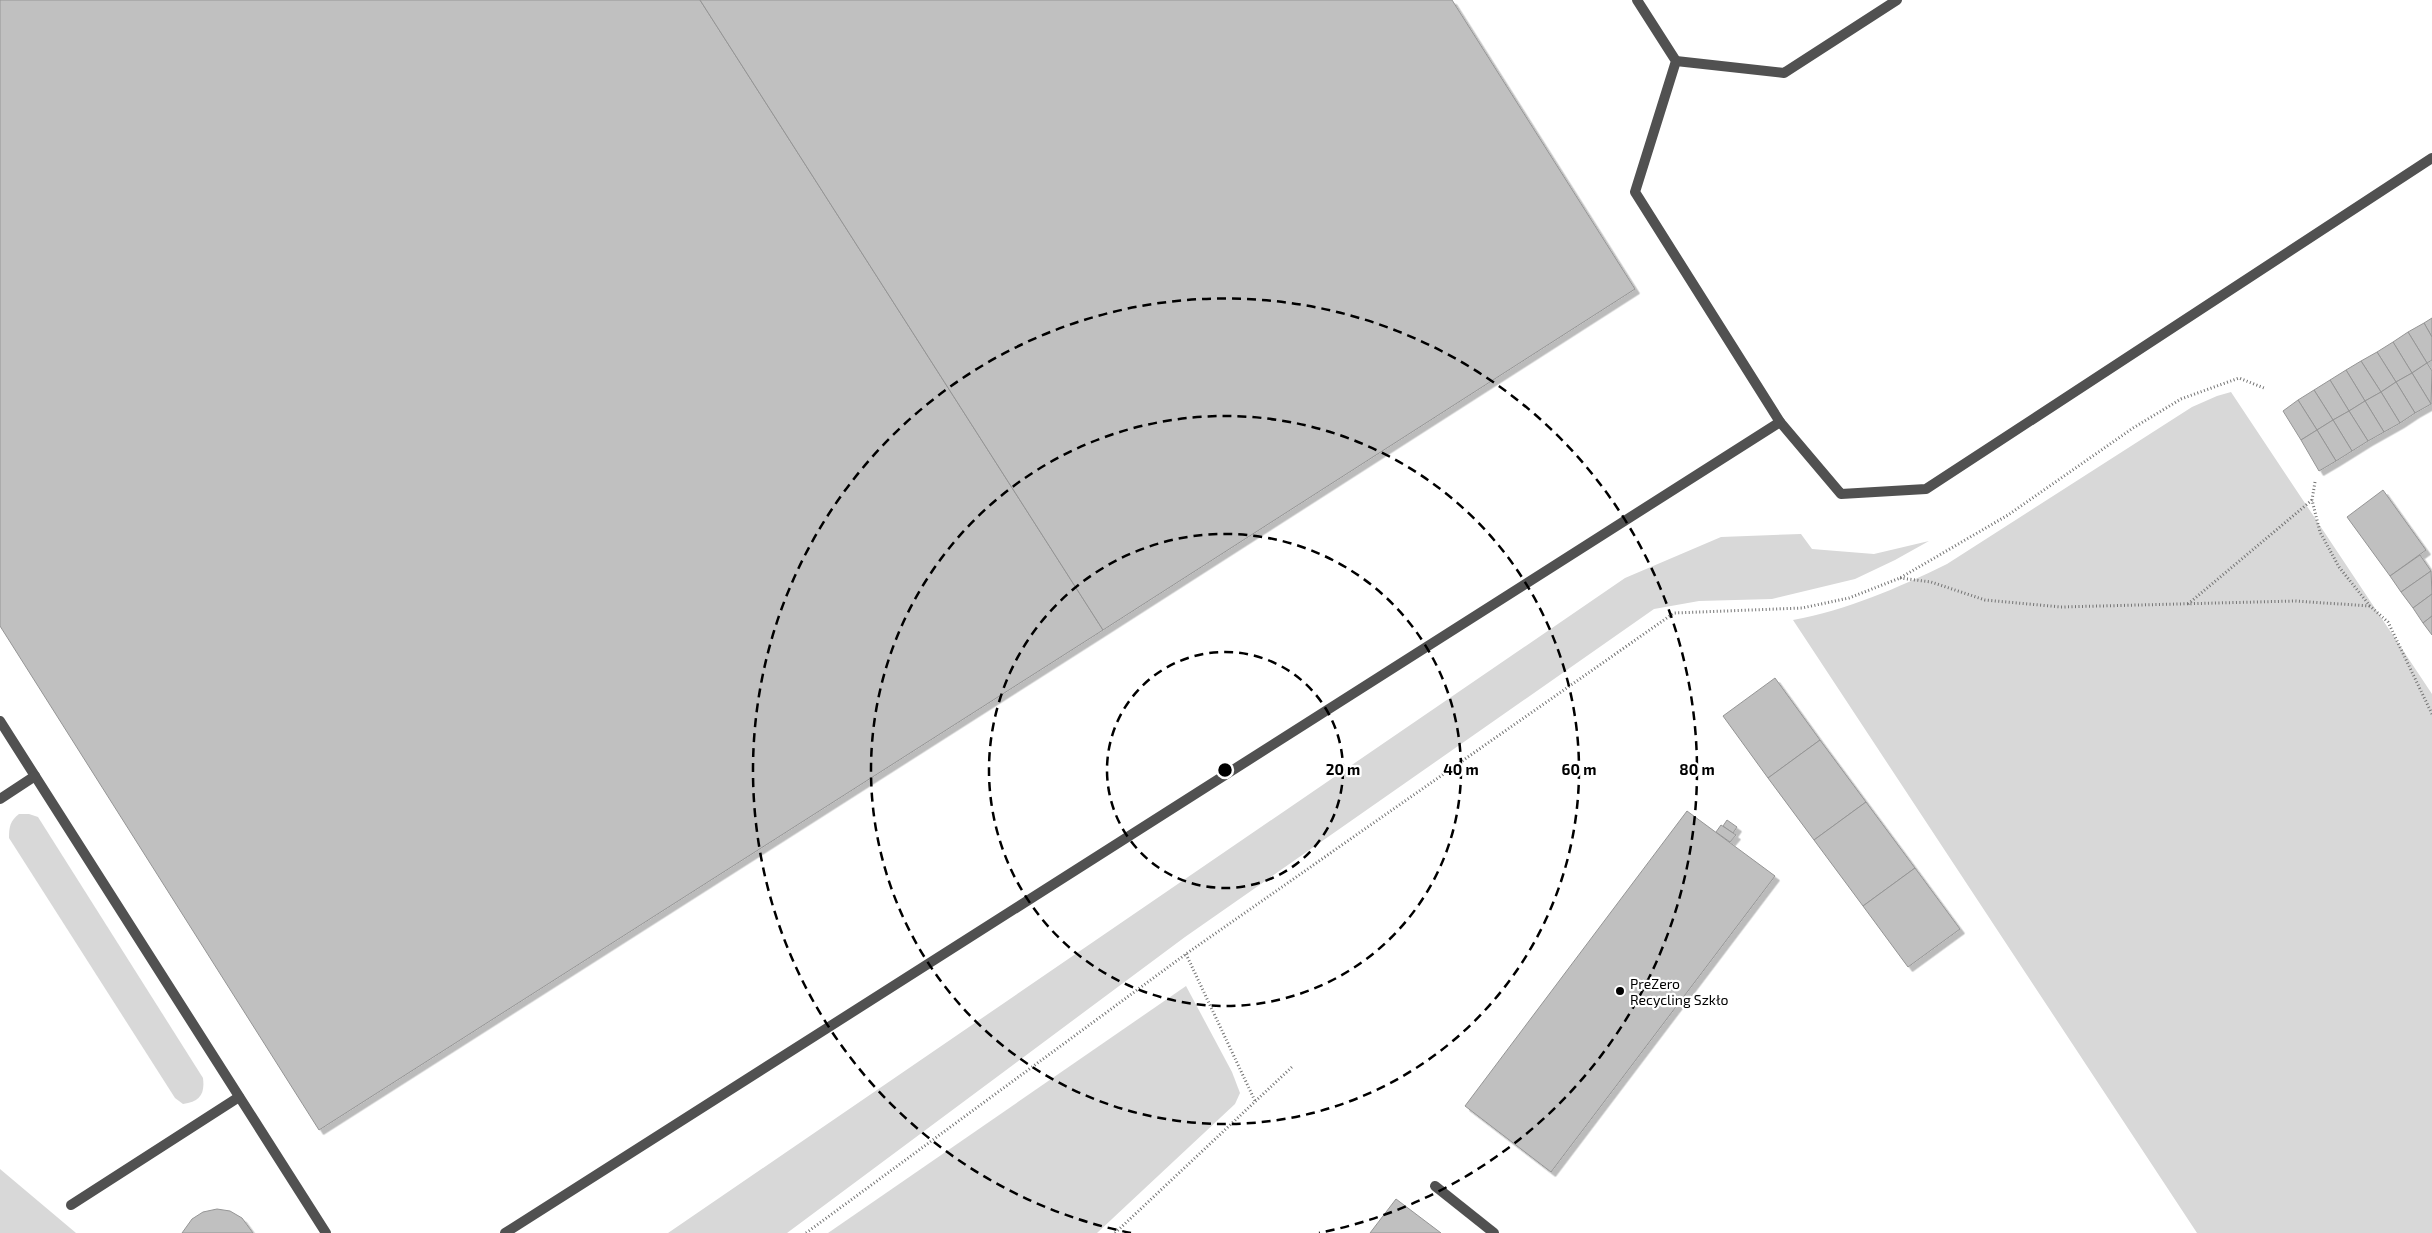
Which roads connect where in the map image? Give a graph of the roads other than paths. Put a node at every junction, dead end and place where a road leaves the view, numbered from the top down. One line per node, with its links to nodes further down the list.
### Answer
1 (1637, 0): 3 (lane)
2 (1897, 0): 3 (lane)
3 (1676, 60): 5 (lane)
4 (2432, 158): 5 (lane)
5 (1780, 422): 13 (lane)
6 (0, 721): 7 (lane)
7 (35, 776): 8 (lane); 9 (lane)
8 (0, 799)
9 (238, 1097): 11 (lane); 12 (lane)
10 (1435, 1186): 14 (lane)
11 (71, 1205)
12 (326, 1233)
13 (505, 1233)
14 (1494, 1233)

